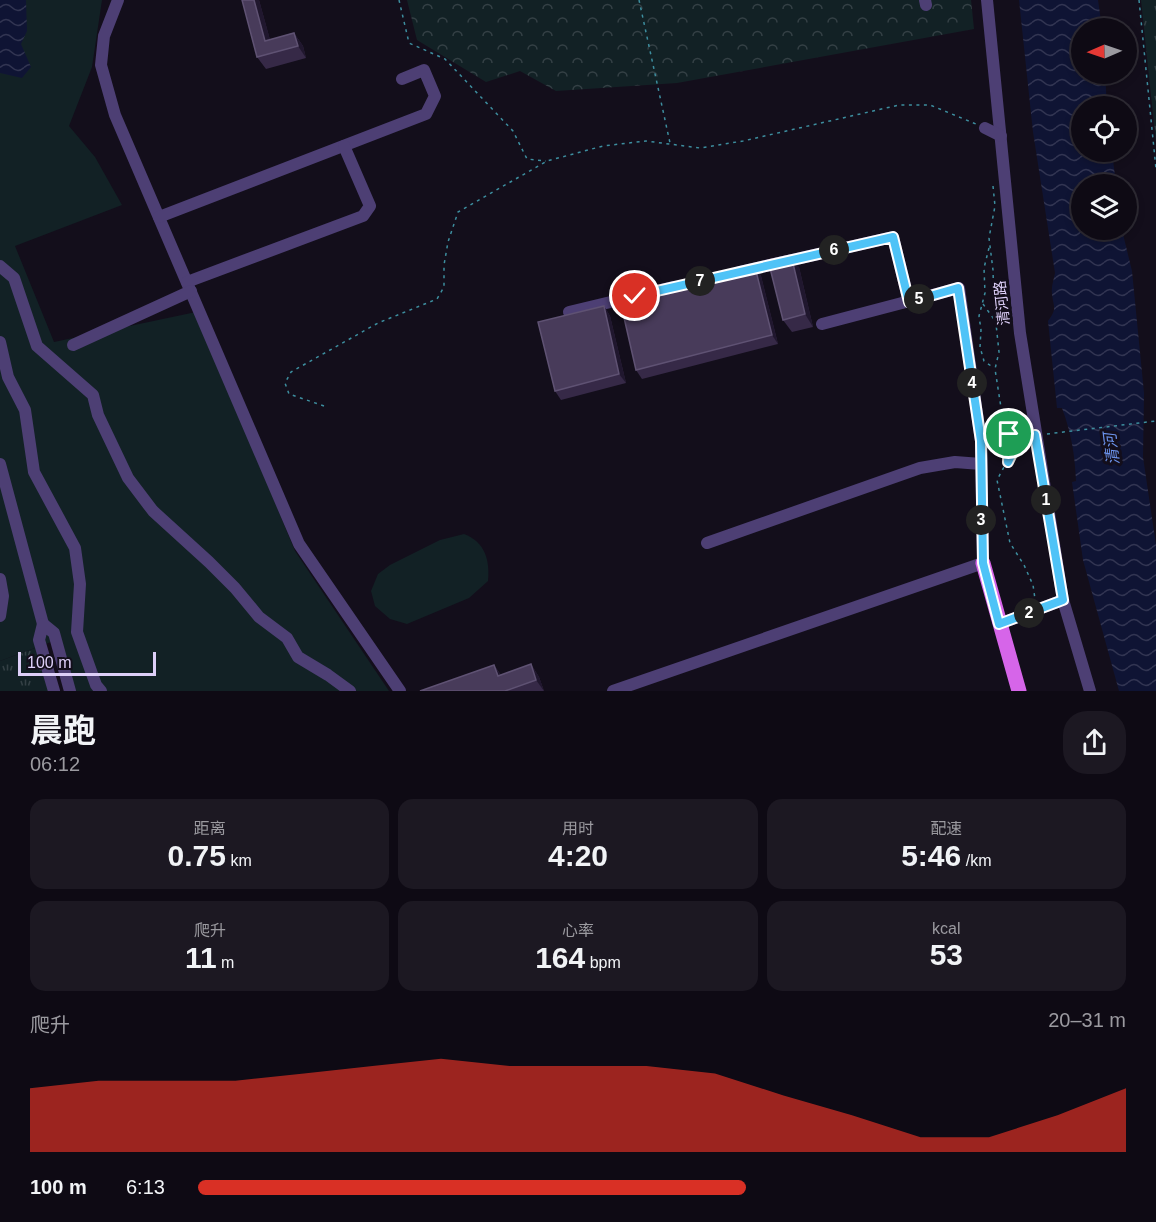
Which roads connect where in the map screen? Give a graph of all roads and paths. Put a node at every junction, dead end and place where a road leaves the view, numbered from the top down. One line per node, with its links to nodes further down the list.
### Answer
1 (118, 0): 14 (street)
2 (399, 0): 11 (path)
3 (639, 0): 9 (path)
4 (987, 0): 8 (street, 清河路)
5 (1139, 0): 12 (path)
6 (402, 79): 10 (street)
7 (985, 128): 8 (street); 9 (path)
8 (1001, 136): 30 (street, 清河路)
9 (670, 144): 11 (path)
10 (344, 146): 14 (street); 19 (street)
11 (547, 161): 28 (path)
12 (1156, 169)
13 (993, 186): 15 (path)
14 (159, 217): 19 (street)
15 (990, 244): 21 (path); 23 (path)
16 (0, 266): 45 (street)
17 (724, 275): 20 (street)
18 (691, 283): 22 (street)
19 (189, 286): 26 (street); 46 (street)
20 (909, 302): 24 (street); 33 (street)
21 (982, 303): 23 (path); 27 (path)
22 (569, 312)
23 (996, 322): 27 (path)
24 (822, 324)
25 (0, 342): 44 (street)
26 (73, 345)
27 (995, 369): 31 (path)
28 (324, 406)
29 (1156, 422): 30 (path)
30 (1037, 435): 31 (path); 38 (street, 清河路)
31 (1008, 462): 37 (path)
32 (0, 464): 40 (street)
33 (981, 464): 34 (street); 35 (street)
34 (707, 543)
35 (983, 563): 41 (main road); 47 (street)
36 (0, 579): 39 (street)
37 (1035, 599)
38 (1063, 600): 41 (street); 49 (street, 清河路)
39 (0, 616)
40 (43, 624): 42 (street); 43 (street)
41 (999, 624): 48 (main road)
42 (54, 691)
43 (69, 691)
44 (100, 691)
45 (350, 691)
46 (400, 691)
47 (613, 691)
48 (1019, 691)
49 (1090, 691)

